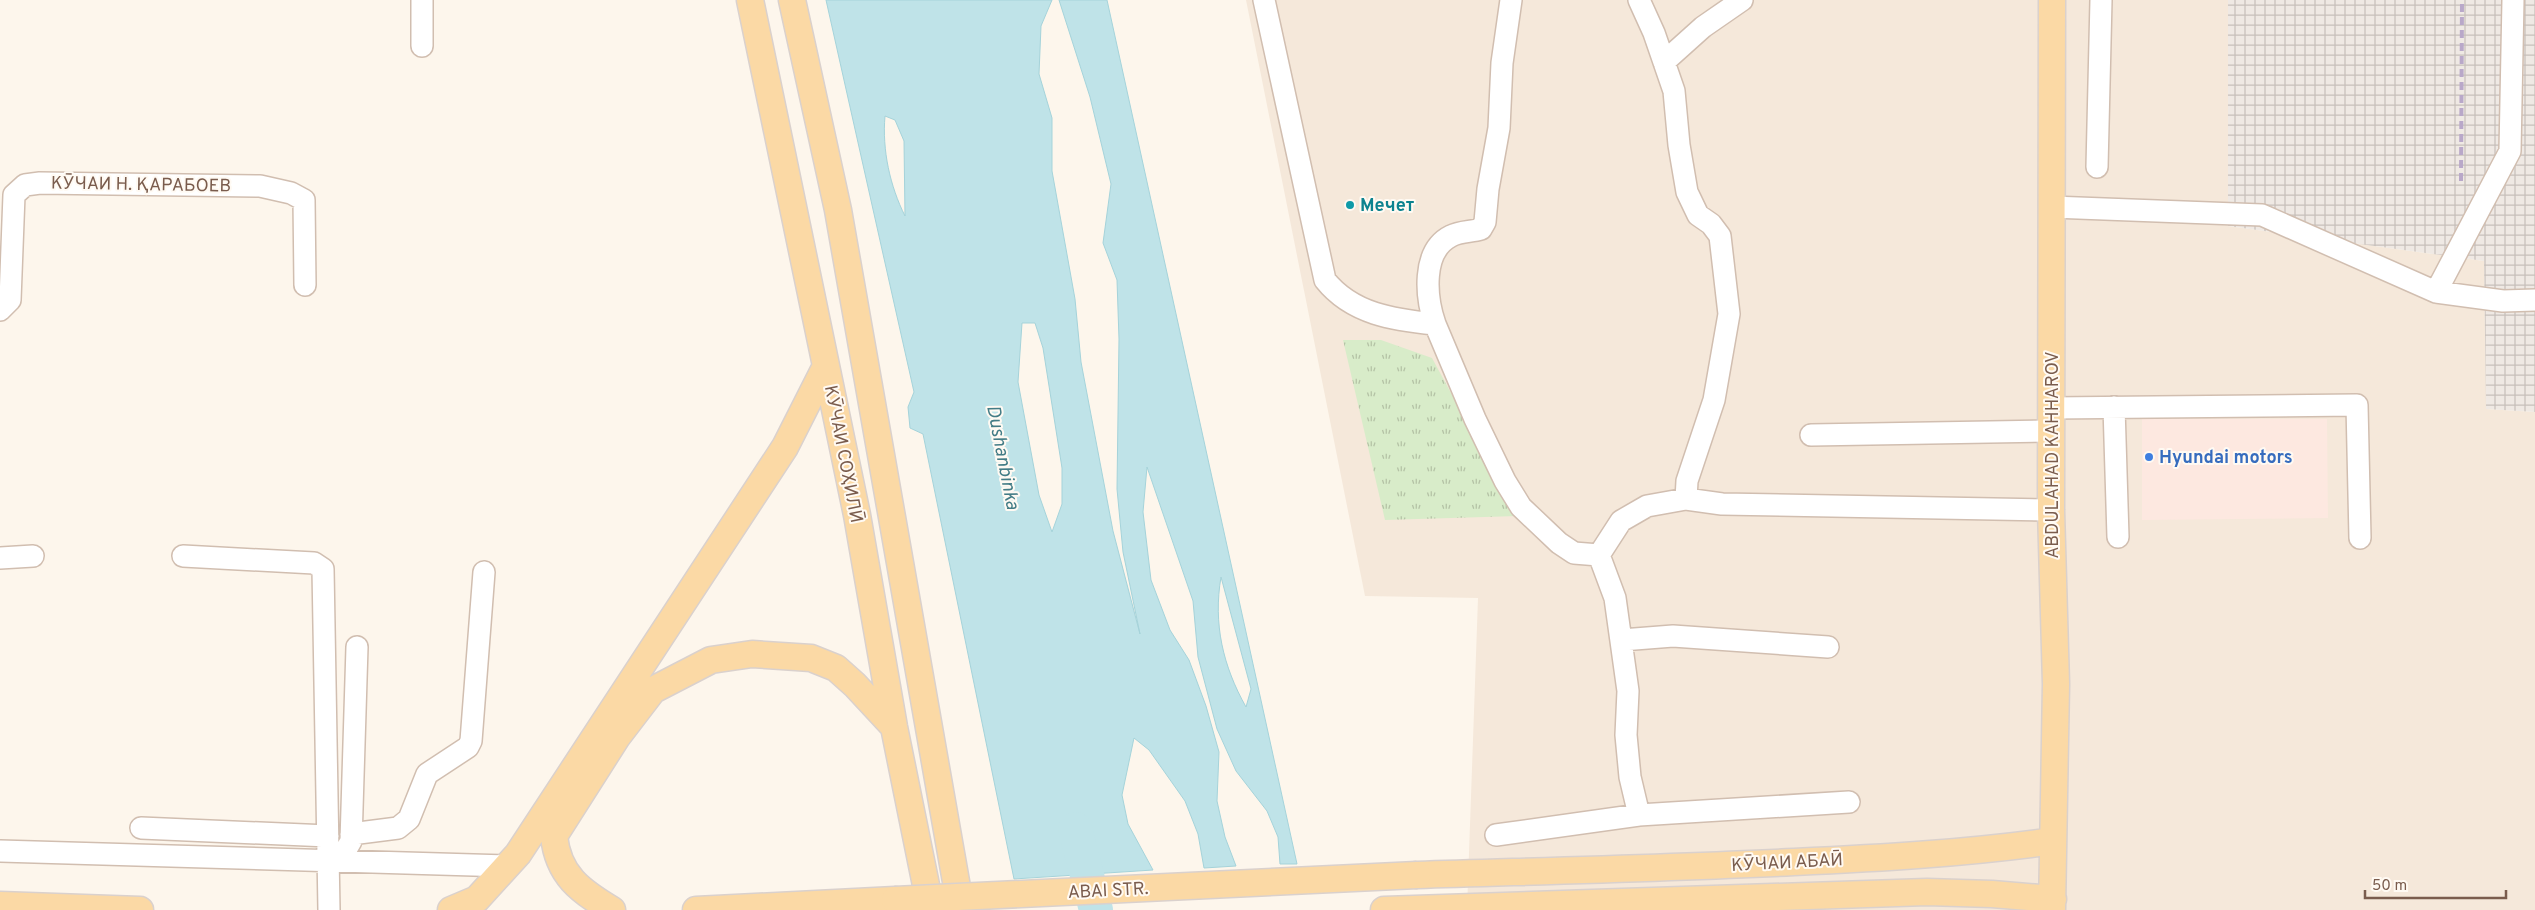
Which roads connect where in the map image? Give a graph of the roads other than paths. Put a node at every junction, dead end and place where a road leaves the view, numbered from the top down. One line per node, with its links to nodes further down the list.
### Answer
1 (422, 0): 11 (street)
2 (750, 0): 20 (main road, КӮЧАИ СОҲИЛӢ)
3 (792, 0): 54 (main road)
4 (1264, 0): 19 (street)
5 (1511, 0): 19 (street)
6 (1639, 0): 12 (street)
7 (1742, 0): 12 (street)
8 (2052, 0): 14 (main road, ABDULAHAD KAHHAROV)
9 (2101, 0): 13 (street)
10 (2513, 0): 16 (street)
11 (422, 46)
12 (1664, 62): 24 (street)
13 (2097, 167)
14 (2052, 207): 16 (street); 22 (main road, ABDULAHAD KAHHAROV)
15 (305, 285): 18 (street, КӮЧАИ Н. ҚАРАБОЕВ)
16 (2436, 292): 17 (street)
17 (2535, 300)
18 (0, 310)
19 (1435, 324): 28 (street)
20 (826, 366): 36 (main road, КӮЧАИ СОҲИЛӢ); 45 (main road)
21 (2114, 407): 22 (street); 26 (street); 27 (street)
22 (2051, 419): 23 (street); 25 (main road, ABDULAHAD KAHHAROV)
23 (1810, 435)
24 (1686, 499): 25 (street); 28 (street)
25 (2051, 510): 42 (main road, ABDULAHAD KAHHAROV)
26 (2118, 537)
27 (2360, 538)
28 (1599, 555): 33 (street)
29 (32, 556): 31 (street)
30 (183, 556): 43 (street)
31 (0, 558)
32 (484, 572): 40 (street)
33 (1622, 640): 35 (street); 38 (street)
34 (357, 647): 40 (street)
35 (1828, 647)
36 (894, 727): 51 (main road); 53 (main road, КӮЧАИ СОҲИЛӢ)
37 (1850, 802): 38 (street)
38 (1639, 815): 41 (street)
39 (141, 828): 43 (street)
40 (351, 834): 43 (street)
41 (1496, 835)
42 (2053, 841): 47 (main road, ABDULAHAD KAHHAROV); 52 (main road, ABAI STR., bridge)
43 (328, 850): 44 (street); 45 (street); 49 (street)
44 (0, 851)
45 (507, 866): 50 (main road)
46 (0, 905): 48 (main road)
47 (2053, 905): 55 (main road, КӮЧАИ АБАӢ)
48 (140, 910)
49 (329, 910)
50 (451, 910)
51 (612, 910)
52 (696, 910)
53 (931, 910)
54 (961, 910)
55 (1384, 910)

